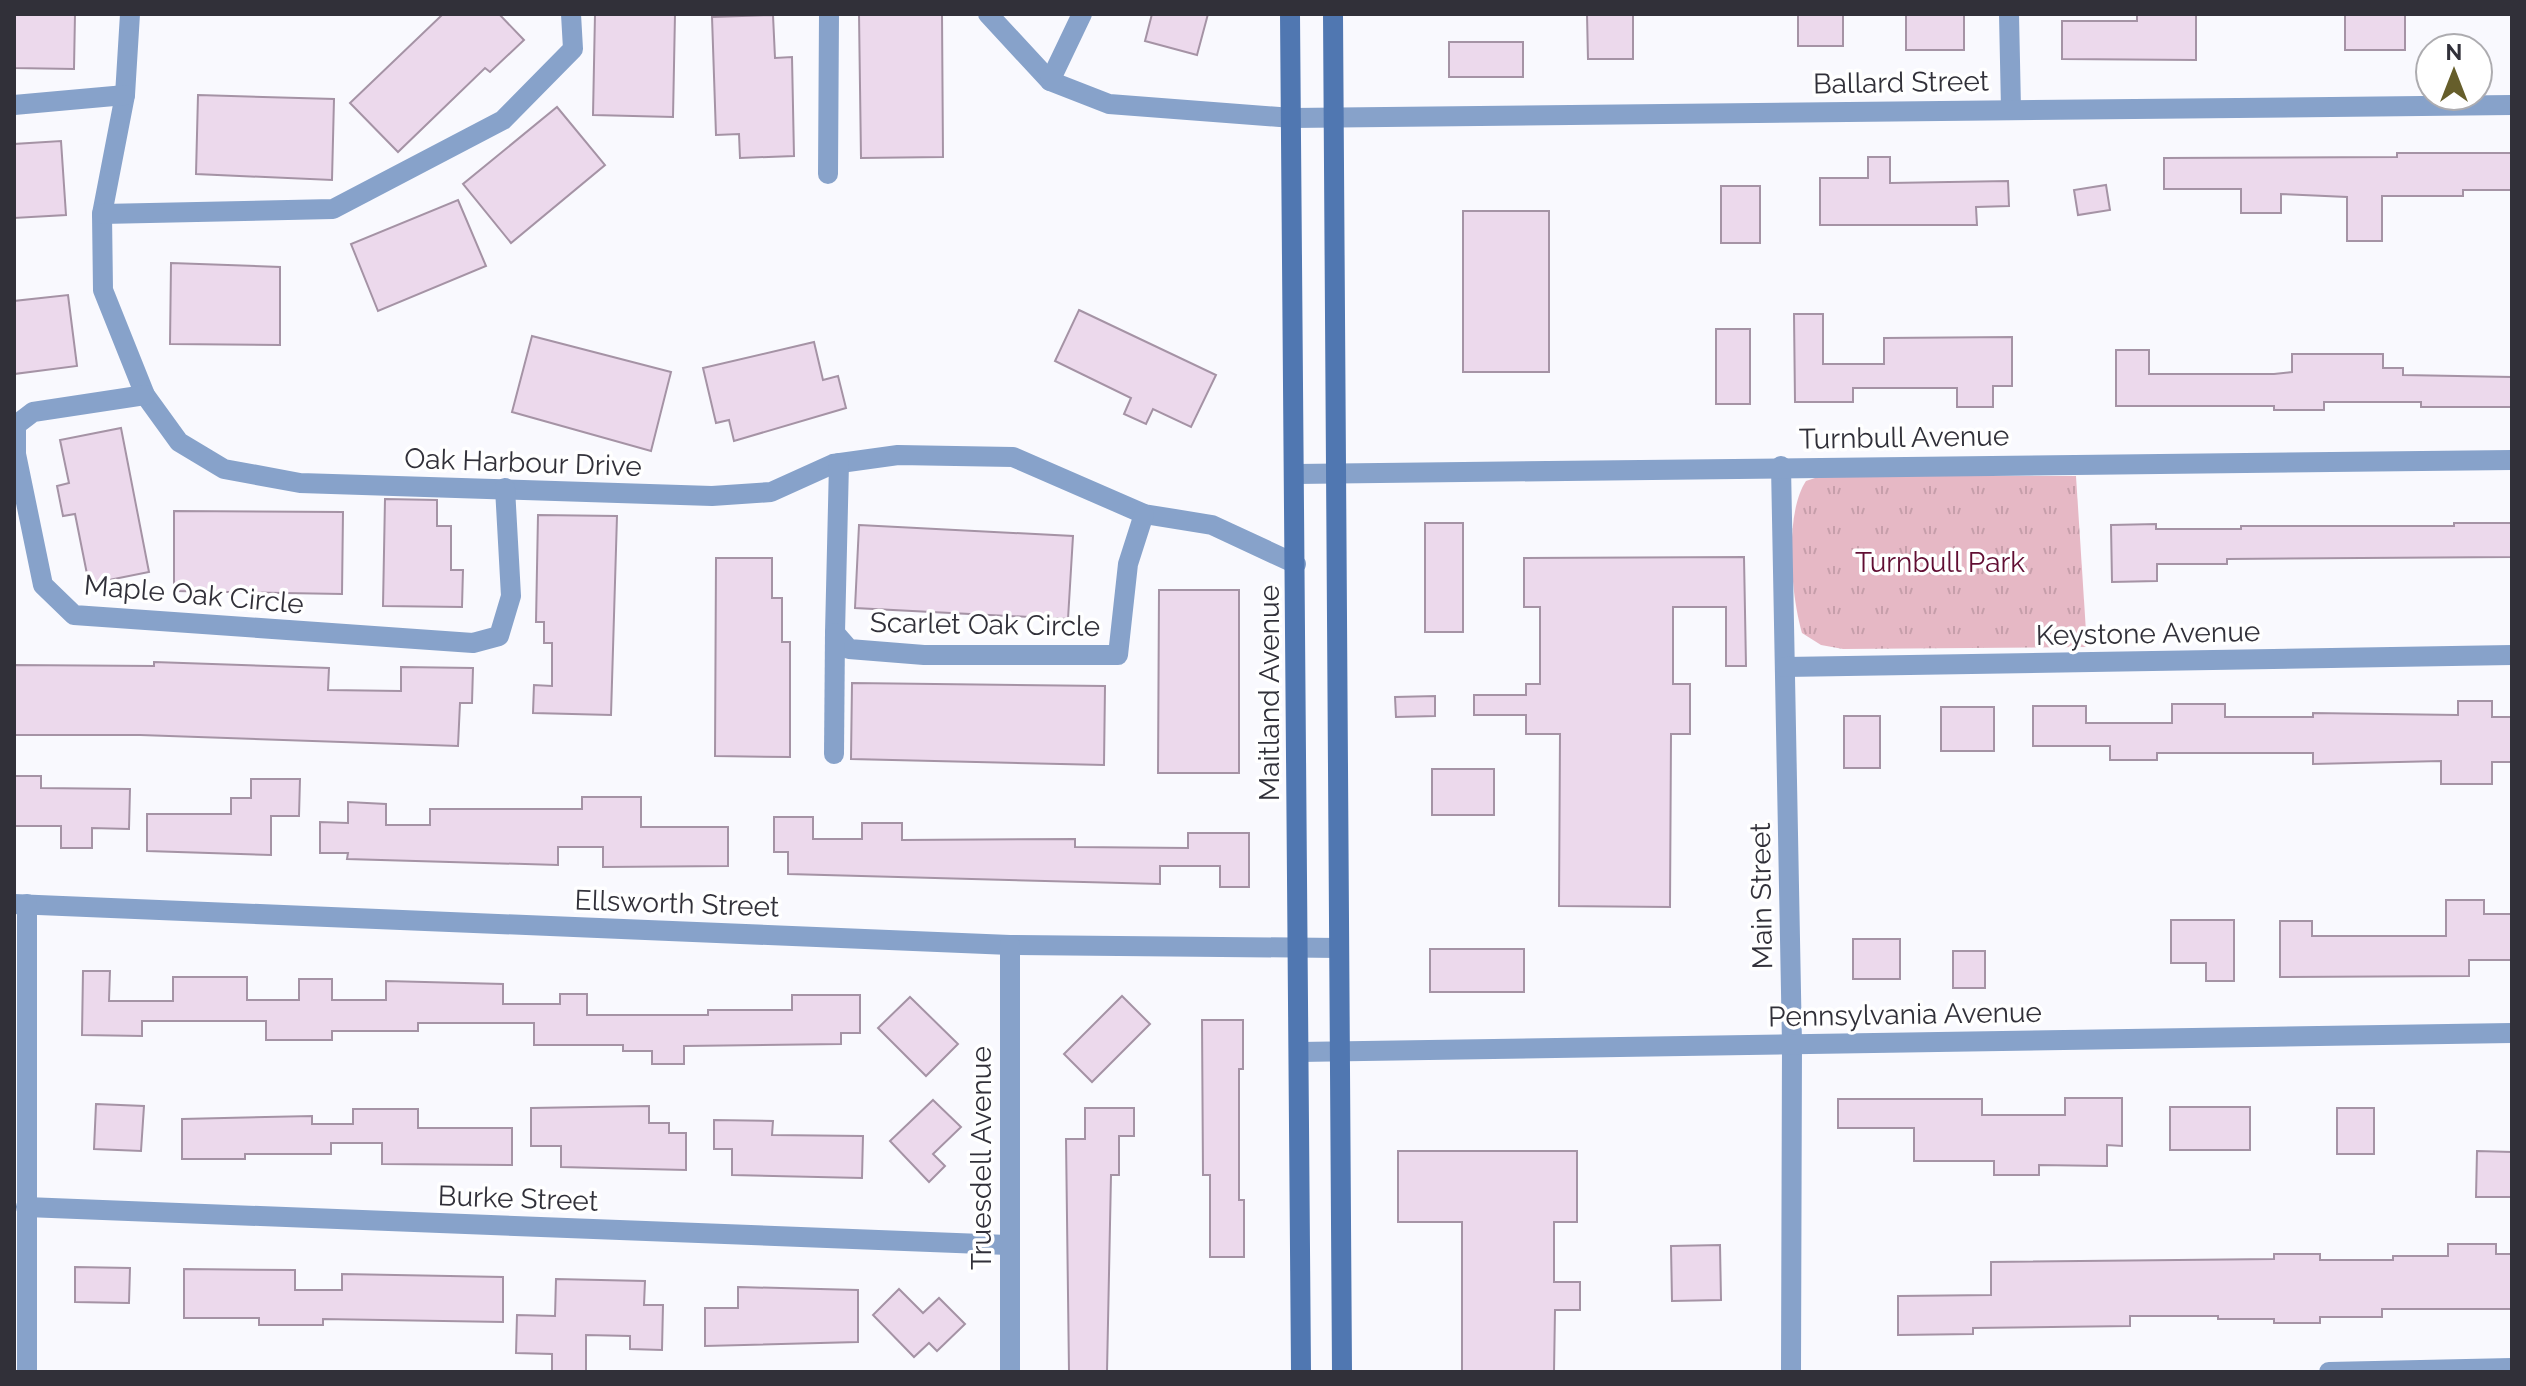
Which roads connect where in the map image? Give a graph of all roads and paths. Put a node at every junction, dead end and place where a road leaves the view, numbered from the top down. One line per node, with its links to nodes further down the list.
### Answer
1 (130, 14): 10 (street, Oak Harbour Drive)
2 (571, 14): 17 (street)
3 (829, 14): 16 (street)
4 (988, 14): 9 (street)
5 (1082, 14): 9 (street)
6 (1290, 14): 15 (main road, Maitland Avenue)
7 (1333, 14): 14 (main road)
8 (2009, 14): 13 (street)
9 (1050, 81): 15 (street, Ballard Street)
10 (125, 95): 11 (street); 17 (street, Oak Harbour Drive)
11 (14, 105)
12 (2512, 105): 13 (street, Ballard Street)
13 (2011, 109): 14 (street, Ballard Street)
14 (1334, 117): 15 (street, Ballard Street); 22 (main road)
15 (1292, 118): 23 (main road, Maitland Avenue)
16 (828, 174)
17 (102, 214): 18 (street, Oak Harbour Drive)
18 (145, 395): 24 (street, Oak Harbour Drive); 24 (street, Maple Oak Circle)
19 (2512, 460): 21 (street, Turnbull Avenue)
20 (839, 463): 24 (street, Oak Harbour Drive); 25 (street, Oak Harbour Drive); 27 (street, Scarlet Oak Circle)
21 (1781, 466): 22 (street, Turnbull Avenue); 29 (street, Main Street)
22 (1335, 473): 23 (street, Turnbull Avenue); 33 (main road)
23 (1296, 474): 26 (main road, Maitland Avenue)
24 (505, 488)
25 (1144, 514): 26 (street, Oak Harbour Drive); 27 (street, Scarlet Oak Circle)
26 (1296, 564): 34 (main road, Maitland Avenue)
27 (835, 633): 30 (street)
28 (2512, 655): 29 (street, Keystone Avenue)
29 (1785, 667): 36 (street, Main Street)
30 (834, 754)
31 (21, 904): 32 (street, Ellsworth Street); 39 (street)
32 (1010, 945): 34 (street, Ellsworth Street); 40 (street, Truesdell Avenue)
33 (1339, 948): 34 (street, Ellsworth Street); 37 (main road)
34 (1299, 949): 38 (main road, Maitland Avenue)
35 (2512, 1033): 36 (street, Pennsylvania Avenue)
36 (1792, 1044): 37 (street, Pennsylvania Avenue); 46 (street, Main Street)
37 (1339, 1051): 38 (street, Pennsylvania Avenue); 45 (main road)
38 (1299, 1052): 44 (main road, Maitland Avenue)
39 (26, 1207): 40 (street, Burke Street); 42 (street)
40 (1008, 1245): 43 (street, Truesdell Avenue)
41 (2512, 1368): 47 (street)
42 (27, 1372)
43 (1010, 1372)
44 (1301, 1372)
45 (1342, 1372)
46 (1791, 1372)
47 (2329, 1372)

